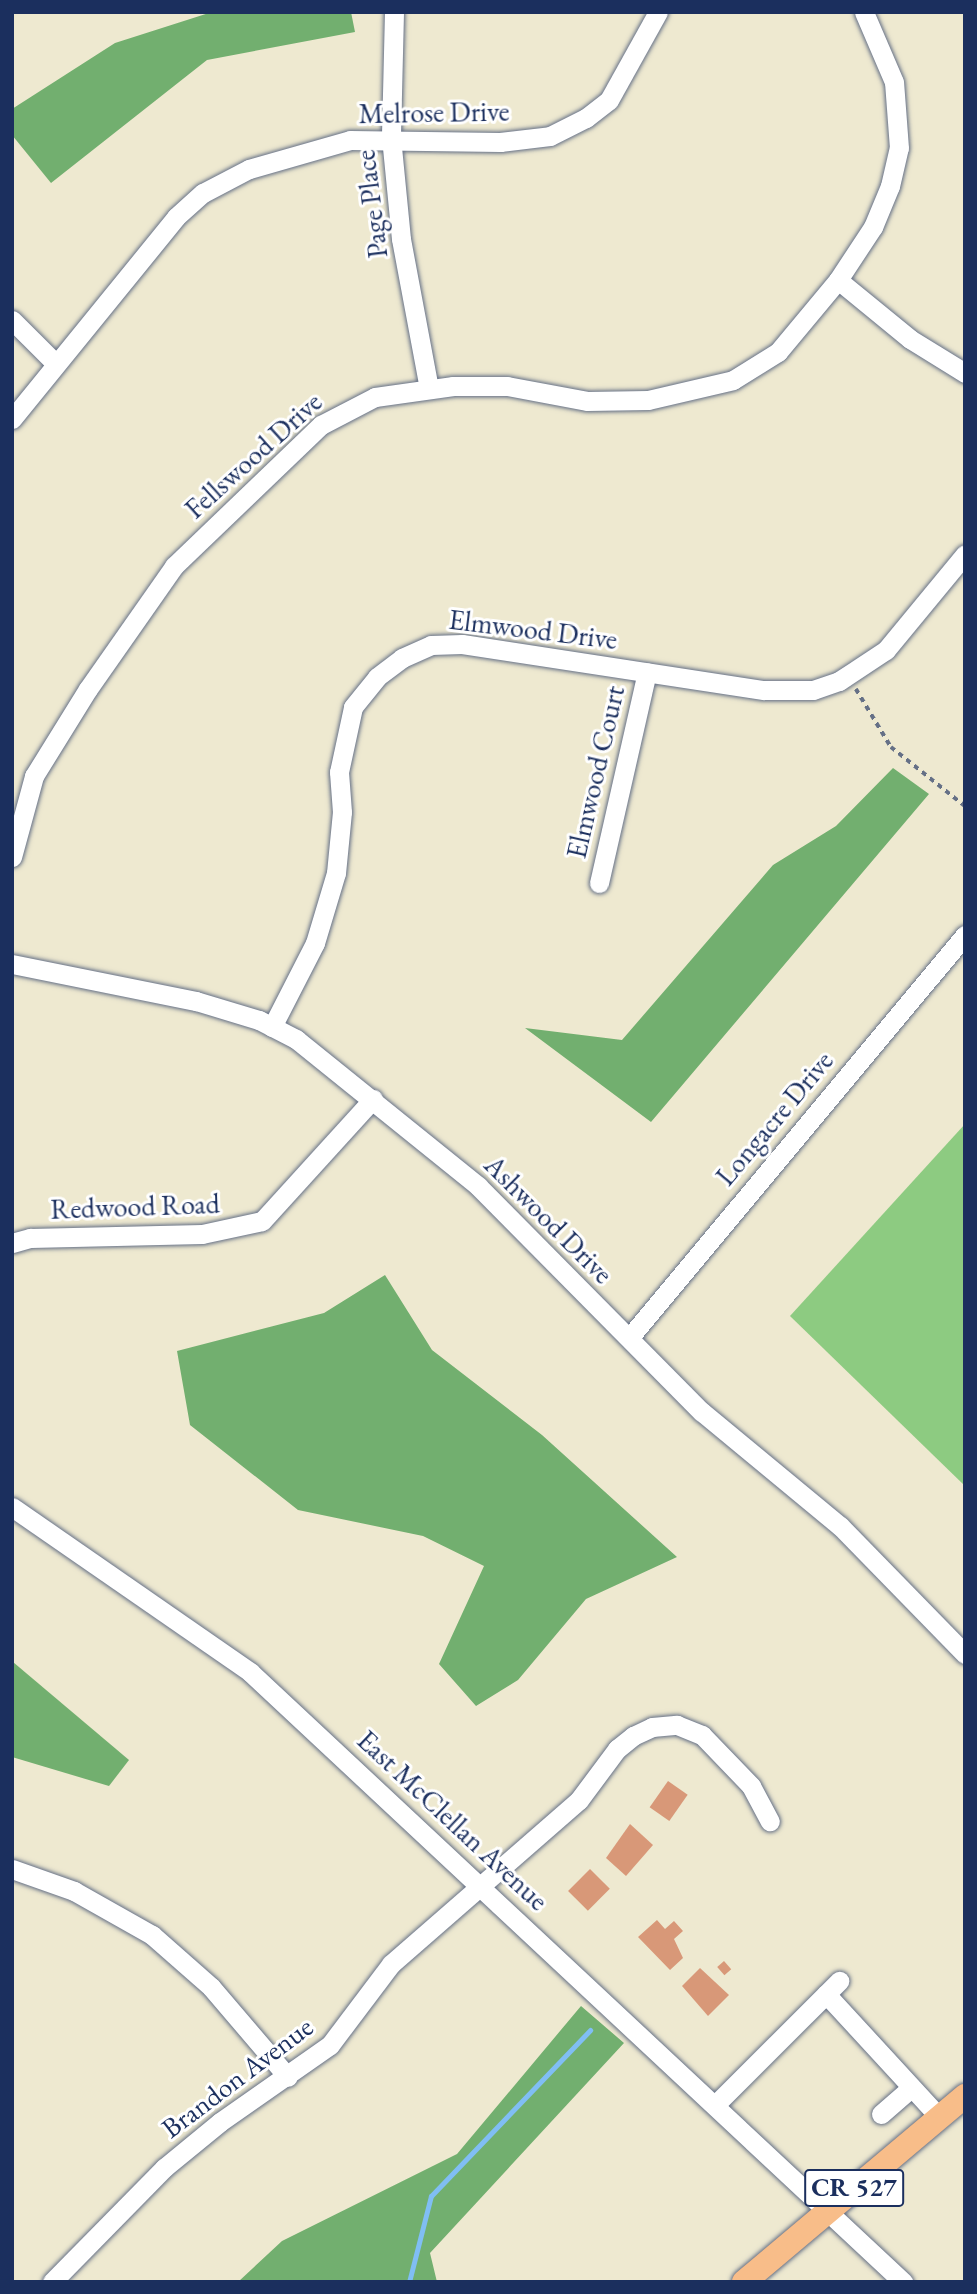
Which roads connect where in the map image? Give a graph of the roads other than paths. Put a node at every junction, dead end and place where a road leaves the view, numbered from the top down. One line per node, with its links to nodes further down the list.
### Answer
1 (394, 12): 4 (street, Page Place)
2 (658, 12): 4 (street, Melrose Drive)
3 (864, 12): 5 (street, Fellswood Drive)
4 (391, 137): 7 (street, Melrose Drive); 9 (street, Page Place)
5 (838, 280): 8 (street); 9 (street, Fellswood Drive)
6 (12, 320): 7 (street)
7 (57, 364): 10 (street, Melrose Drive)
8 (965, 373)
9 (429, 388): 13 (street, Fellswood Drive)
10 (12, 419)
11 (965, 554): 12 (street, Elmwood Drive)
12 (647, 672): 14 (street, Elmwood Court); 17 (street, Elmwood Drive)
13 (12, 856)
14 (599, 883)
15 (965, 935): 20 (street, Longacre Drive)
16 (12, 964): 17 (street, Ashwood Drive)
17 (272, 1027): 18 (street, Ashwood Drive)
18 (373, 1099): 19 (street, Redwood Road); 20 (street, Ashwood Drive)
19 (12, 1242)
20 (629, 1338): 22 (street, Ashwood Drive)
21 (12, 1507): 25 (street, East McClellan Avenue)
22 (965, 1654)
23 (770, 1821): 25 (street, Brandon Avenue)
24 (12, 1869): 26 (street)
25 (483, 1885): 26 (street, Brandon Avenue); 29 (street, East McClellan Avenue)
26 (288, 2077): 33 (street, Brandon Avenue)
27 (911, 2088): 29 (street); 30 (street); 31 (street)
28 (965, 2096): 31 (main road, CR 527)
29 (717, 2103): 32 (street, East McClellan Avenue)
30 (881, 2114)
31 (939, 2117): 32 (main road, CR 527)
32 (827, 2210): 34 (main road, CR 527); 35 (street, East McClellan Avenue)
33 (52, 2282)
34 (744, 2282)
35 (903, 2282)

